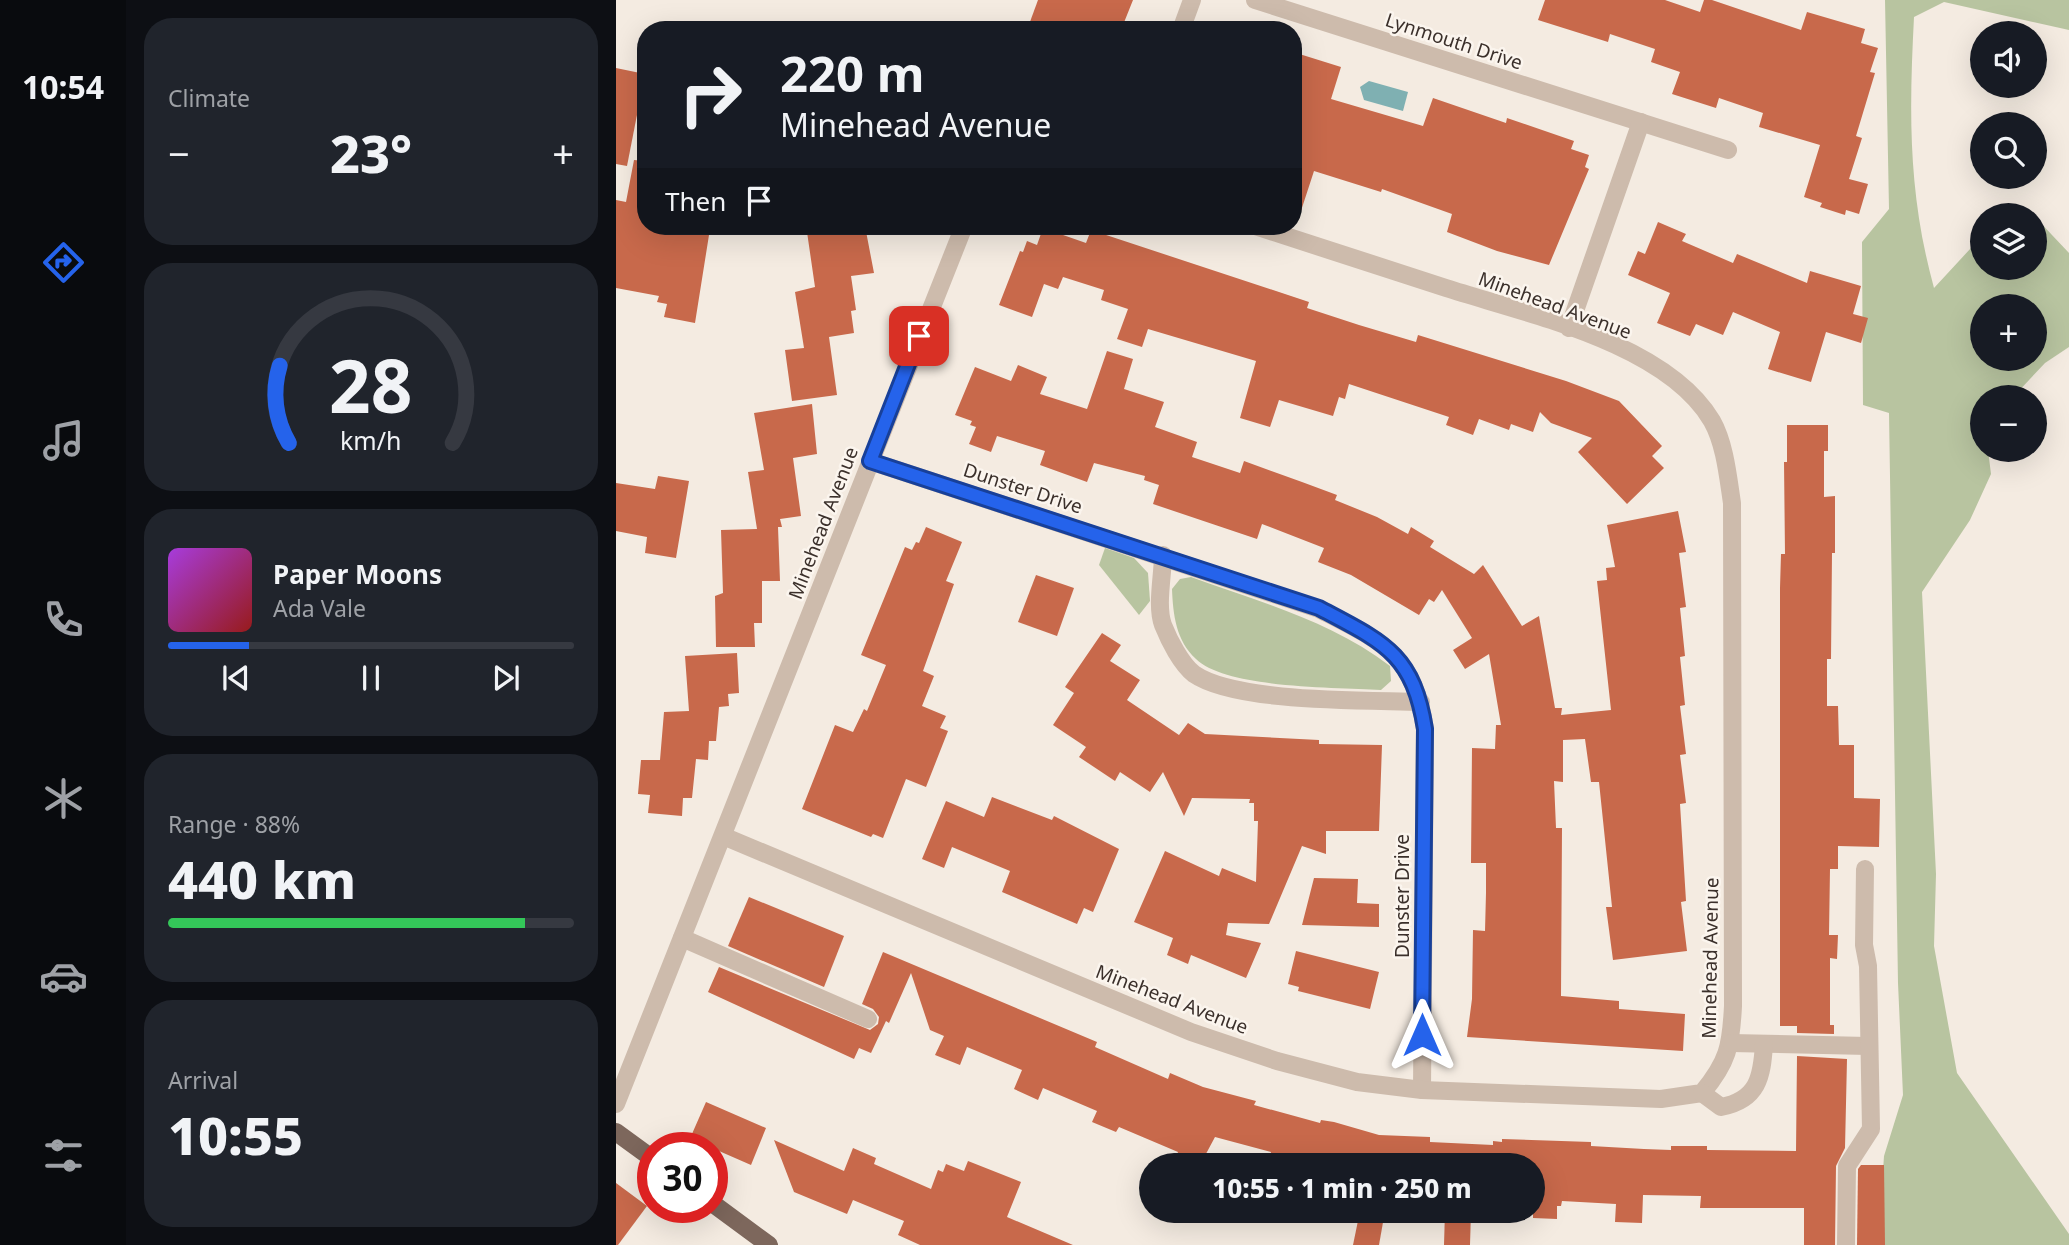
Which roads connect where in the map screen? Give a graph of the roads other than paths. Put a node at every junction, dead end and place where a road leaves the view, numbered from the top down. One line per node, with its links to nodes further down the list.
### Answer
1 (1192, 0): 3 (street)
2 (1255, 0): 4 (street, Lynmouth Drive)
3 (1184, 21)
4 (1641, 122): 5 (street, Lynmouth Drive); 8 (street)
5 (1728, 150)
6 (960, 235): 9 (street, Minehead Avenue)
7 (1283, 235): 8 (street, Minehead Avenue)
8 (1569, 328): 16 (street, Minehead Avenue)
9 (870, 461): 10 (street, Dunster Drive); 12 (street, Minehead Avenue)
10 (1163, 555): 11 (street, Dunster Drive); 11 (street)
11 (1421, 702): 19 (street, Dunster Drive)
12 (723, 836): 14 (street, Minehead Avenue); 19 (street, Minehead Avenue)
13 (1865, 869): 18 (street)
14 (682, 938): 15 (street); 21 (street, Minehead Avenue)
15 (868, 1019)
16 (1731, 1043): 17 (street); 20 (street, Minehead Avenue)
17 (1764, 1044): 18 (street); 20 (street)
18 (1868, 1046): 26 (street)
19 (1422, 1090): 20 (street, Minehead Avenue)
20 (1702, 1093)
21 (616, 1104)
22 (616, 1132): 23 (main road)
23 (637, 1147)
24 (728, 1215): 25 (main road)
25 (769, 1245)
26 (1846, 1245)

